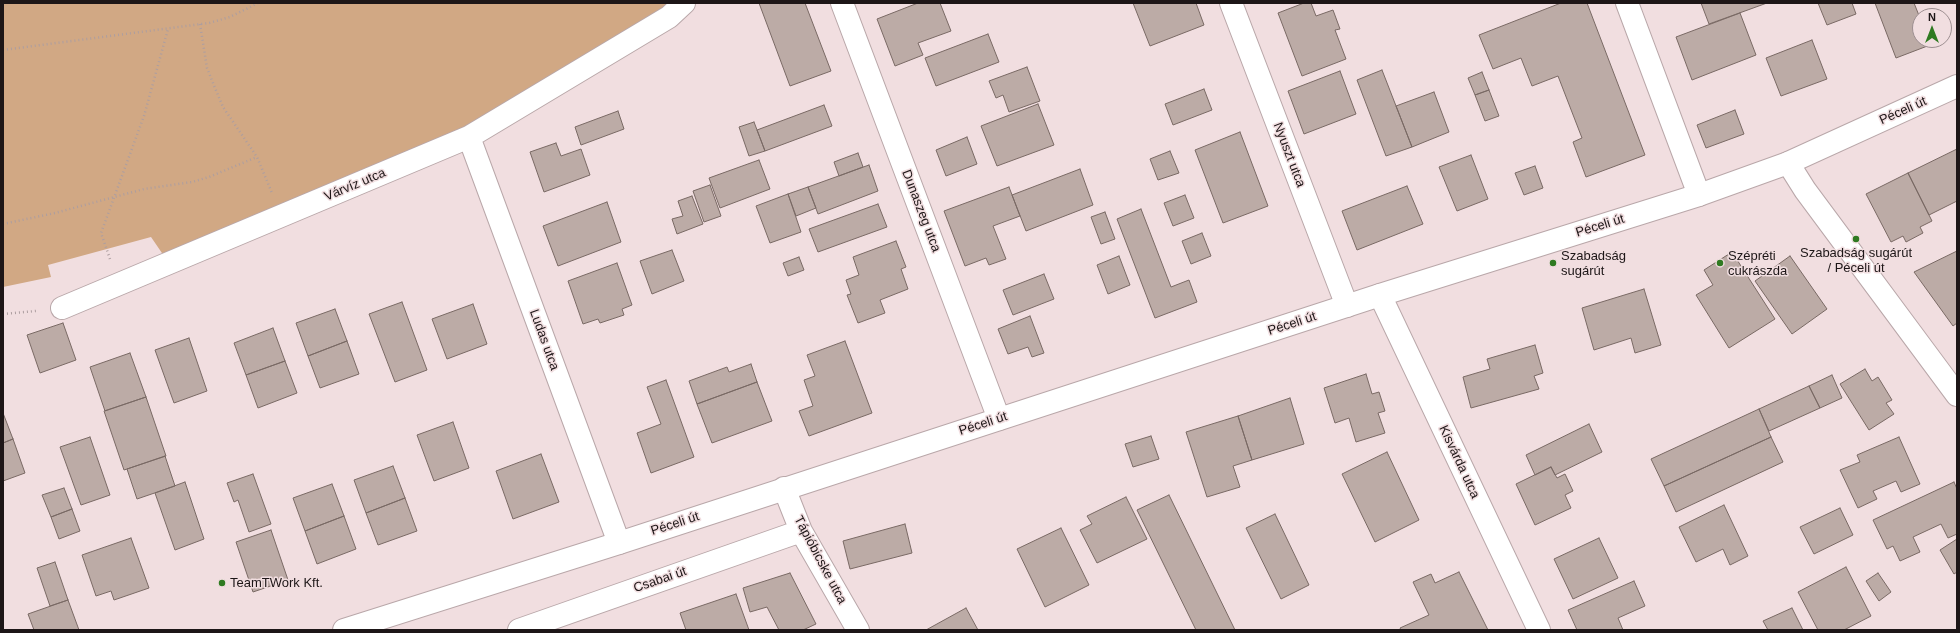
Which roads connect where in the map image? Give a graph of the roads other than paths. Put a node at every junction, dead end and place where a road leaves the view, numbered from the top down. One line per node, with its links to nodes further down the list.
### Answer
1 (684, 3): 6 (street, Várvíz utca)
2 (842, 3): 13 (street, Dunaszeg utca)
3 (1231, 3): 10 (street, Nyuszt utca)
4 (1627, 3): 8 (street)
5 (1957, 86): 7 (street, Péceli út)
6 (469, 137): 11 (street, Várvíz utca); 16 (street, Ludas utca)
7 (1788, 163): 8 (street, Péceli út); 12 (street)
8 (1699, 195): 9 (street, Péceli út)
9 (1380, 294): 10 (street, Péceli út); 21 (street, Kisvárda utca)
10 (1347, 306): 13 (street, Péceli út)
11 (62, 308)
12 (1957, 395)
13 (999, 419): 14 (street, Péceli út)
14 (784, 488): 15 (street, Tápióbicske utca); 16 (street, Péceli út)
15 (801, 530): 17 (street, Csabai út); 20 (street, Tápióbicske utca)
16 (619, 543): 18 (street)
17 (562, 623): 19 (street, Csabai út)
18 (344, 630)
19 (519, 630)
20 (858, 630)
21 (1539, 630)

